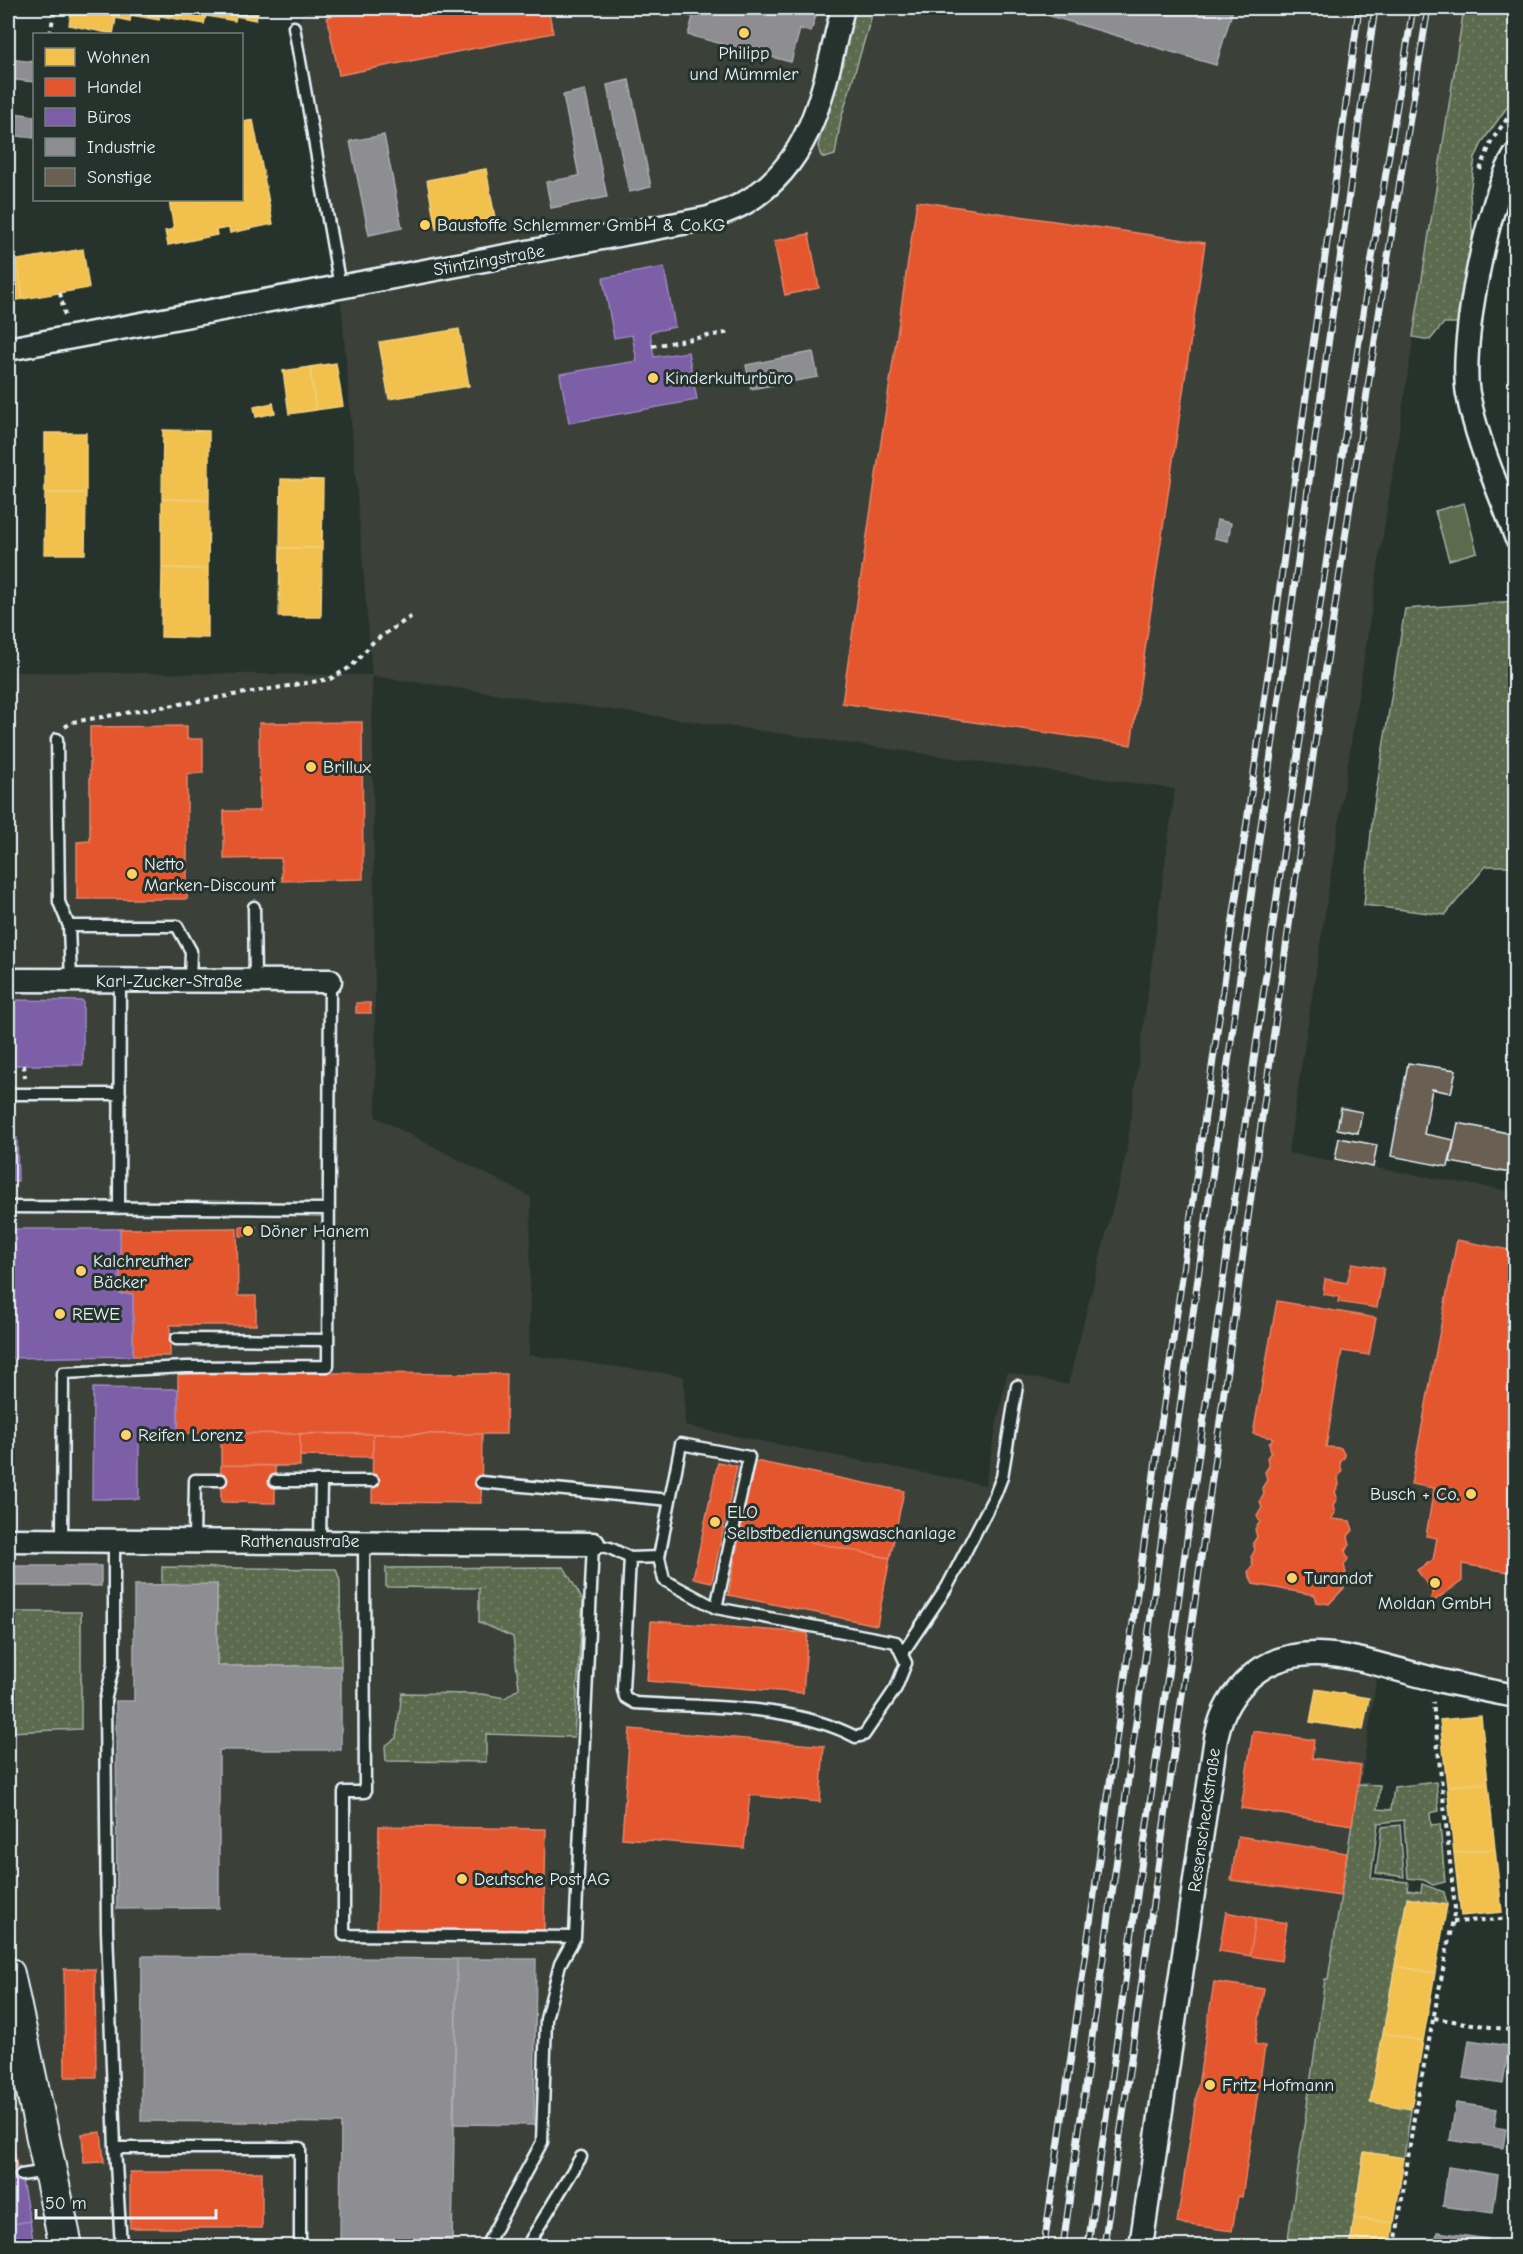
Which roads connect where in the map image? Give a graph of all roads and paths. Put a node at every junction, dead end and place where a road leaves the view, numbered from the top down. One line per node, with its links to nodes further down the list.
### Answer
1 (55, 8): 4 (path)
2 (843, 8): 8 (street, Stintzingstraße)
3 (294, 27): 8 (lane)
4 (50, 33)
5 (12, 142): 7 (path)
6 (1515, 154): 12 (street)
7 (8, 192)
8 (340, 287): 11 (street, Stintzingstraße)
9 (731, 332): 10 (path)
10 (652, 346)
11 (8, 349)
12 (1515, 537)
13 (412, 616): 14 (path)
14 (57, 739): 16 (lane)
15 (254, 907): 21 (lane)
16 (69, 926): 18 (lane); 20 (lane)
17 (8, 980): 18 (street, Karl-Zucker-Straße)
18 (71, 981): 19 (street, Karl-Zucker-Straße)
19 (120, 981): 20 (street, Karl-Zucker-Straße); 24 (lane)
20 (190, 981): 21 (street, Karl-Zucker-Straße)
21 (255, 981): 22 (street, Karl-Zucker-Straße)
22 (330, 981): 27 (lane)
23 (8, 1094): 24 (lane)
24 (120, 1094): 26 (lane)
25 (8, 1207): 26 (lane)
26 (119, 1208): 27 (lane)
27 (329, 1209): 29 (lane)
28 (176, 1339): 29 (lane)
29 (328, 1340): 37 (lane)
30 (1017, 1386): 47 (lane)
31 (221, 1480): 40 (lane)
32 (275, 1480): 33 (lane)
33 (321, 1481): 34 (lane); 41 (lane)
34 (373, 1481)
35 (481, 1482): 36 (lane)
36 (670, 1500): 44 (lane); 46 (lane)
37 (62, 1539): 38 (street, Rathenaustraße); 39 (street, Rathenaustraße)
38 (8, 1540)
39 (114, 1540): 40 (street, Rathenaustraße); 56 (lane)
40 (194, 1540): 41 (street, Rathenaustraße)
41 (320, 1541): 42 (street, Rathenaustraße)
42 (364, 1542): 43 (street, Rathenaustraße); 52 (lane)
43 (593, 1544): 45 (lane); 52 (lane)
44 (659, 1557): 45 (lane); 46 (lane)
45 (630, 1558): 47 (lane)
46 (716, 1608): 47 (lane)
47 (902, 1654)
48 (1437, 1680): 49 (street, Resenscheckstraße); 51 (path); 63 (street, Resenscheckstraße)
49 (1515, 1696)
50 (1515, 1918): 51 (path)
51 (1453, 1922): 54 (path)
52 (575, 1937): 61 (lane)
53 (8, 1974): 58 (street)
54 (1434, 2018): 55 (path); 64 (path)
55 (1515, 2031)
56 (116, 2148): 59 (lane); 60 (lane)
57 (581, 2157): 62 (lane)
58 (66, 2247)
59 (121, 2247)
60 (300, 2247)
61 (486, 2247)
62 (527, 2247)
63 (1141, 2247)
64 (1395, 2247)

